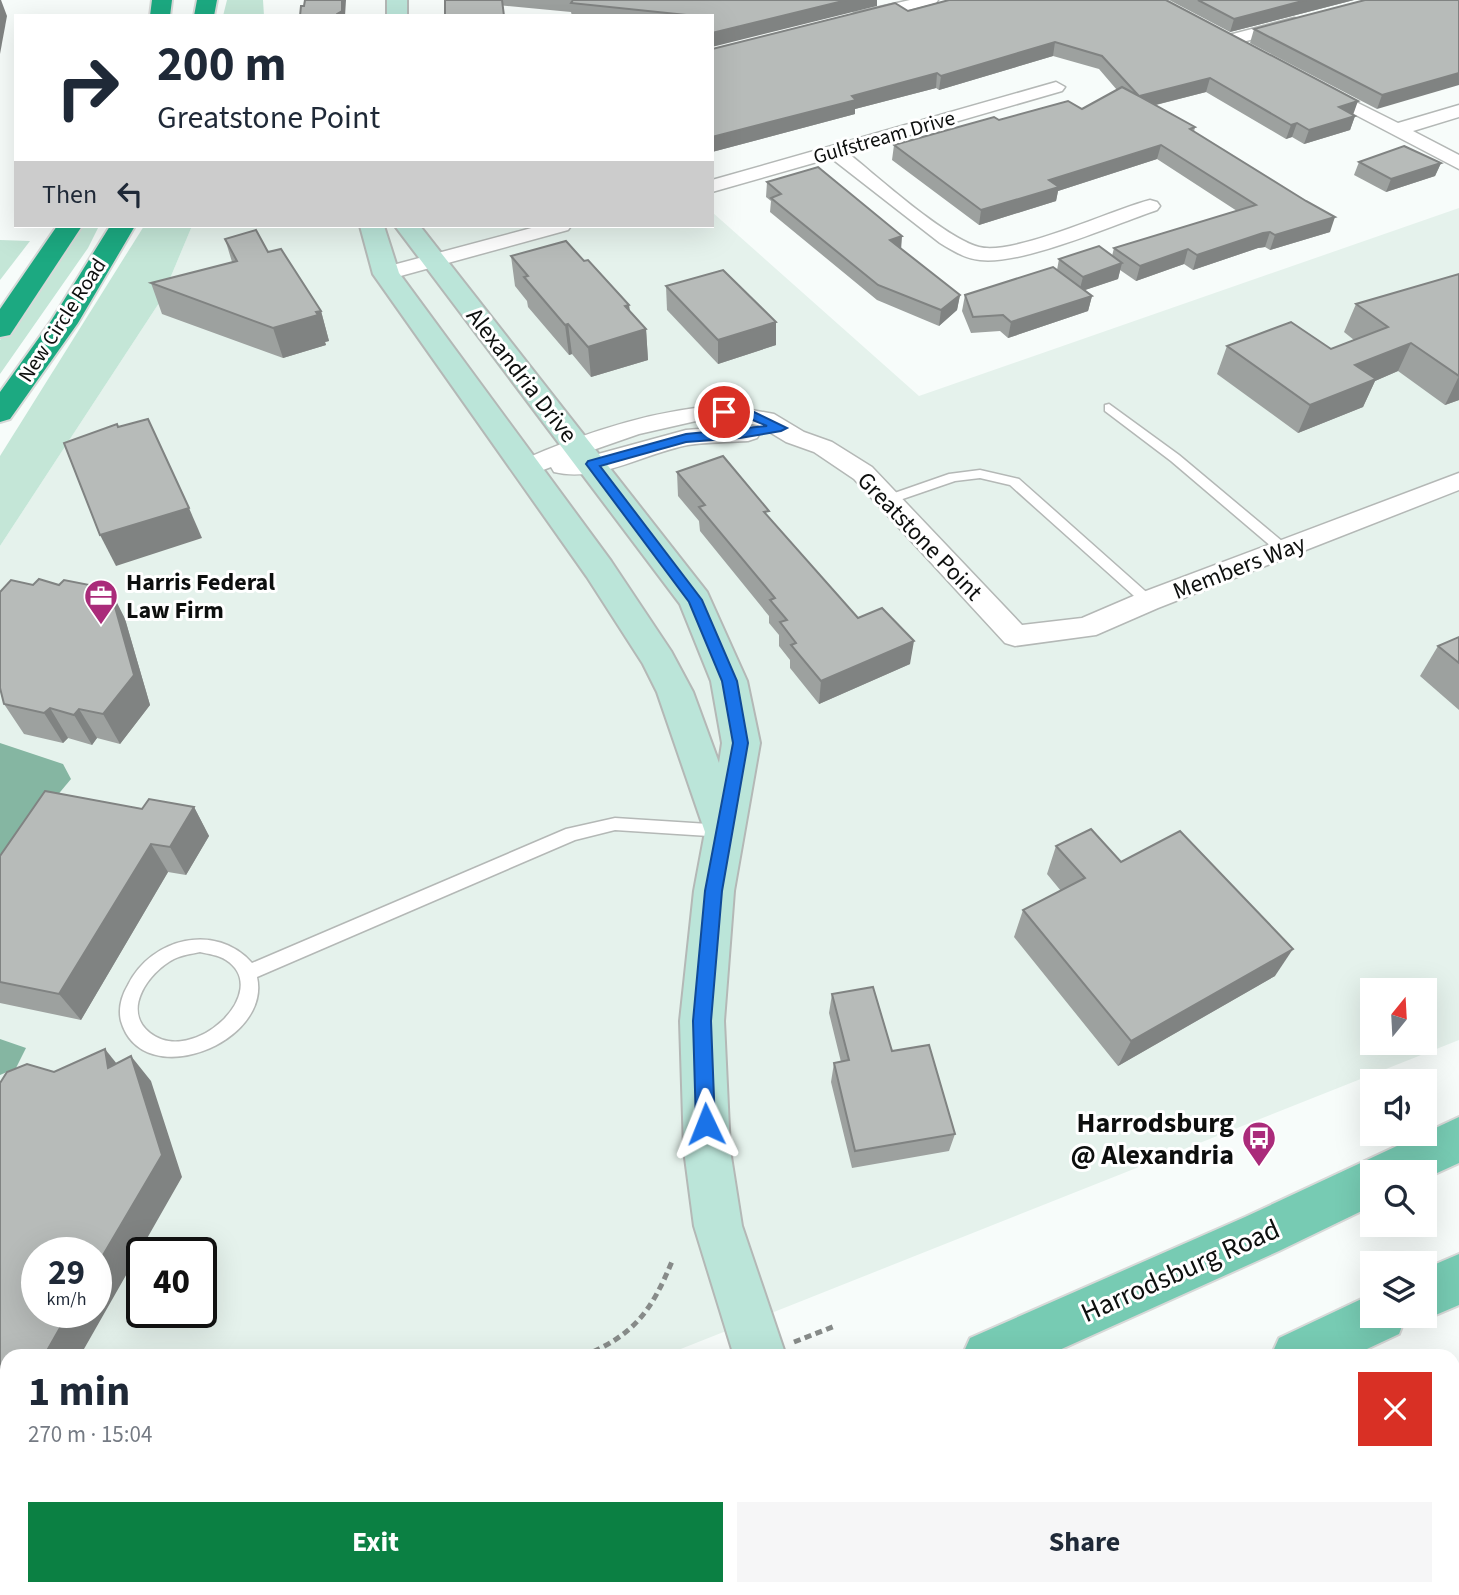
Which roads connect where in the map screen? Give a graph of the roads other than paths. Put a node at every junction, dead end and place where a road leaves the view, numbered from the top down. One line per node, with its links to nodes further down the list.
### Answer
1 (920, 1): 3 (street)
2 (1307, 20): 4 (street)
3 (841, 22)
4 (1254, 53)
5 (1301, 79): 8 (street)
6 (1056, 87): 9 (street, Gulfstream Drive)
7 (1459, 111): 8 (street)
8 (1396, 130): 10 (street)
9 (834, 152): 11 (street, Gulfstream Drive); 12 (street)
10 (1459, 163)
11 (714, 185)
12 (1150, 206)
13 (68, 228): 21 (highway, New Circle Road)
14 (121, 228): 20 (highway, New Circle Road)
15 (373, 228): 19 (street, Alexandria Drive)
16 (408, 228): 18 (street, Alexandria Drive)
17 (554, 228): 18 (street)
18 (432, 261): 19 (street); 25 (street, Alexandria Drive)
19 (386, 274): 26 (street, Alexandria Drive)
20 (64, 323): 23 (highway, New Circle Road); 24 (highway)
21 (0, 329)
22 (1109, 408): 29 (lane)
23 (0, 412)
24 (0, 427)
25 (584, 454): 26 (street, Greatstone Point); 28 (street, Greatstone Point); 32 (street, Alexandria Drive)
26 (527, 468): 32 (street, Alexandria Drive)
27 (1459, 481): 29 (street, Members Way)
28 (888, 500): 30 (lane); 31 (street, Greatstone Point)
29 (1284, 550): 30 (street, Members Way)
30 (1148, 601): 31 (street, Members Way)
31 (1015, 636)
32 (724, 831): 33 (lane); 40 (street, Alexandria Drive)
33 (249, 972): 33 (lane)
34 (1459, 1139): 35 (main road)
35 (1414, 1160)
36 (1360, 1187): 41 (main road, Harrodsburg Road)
37 (1459, 1279): 38 (main road)
38 (1437, 1289)
39 (1360, 1326): 42 (main road)
40 (758, 1349)
41 (1004, 1349)
42 (1312, 1349)

